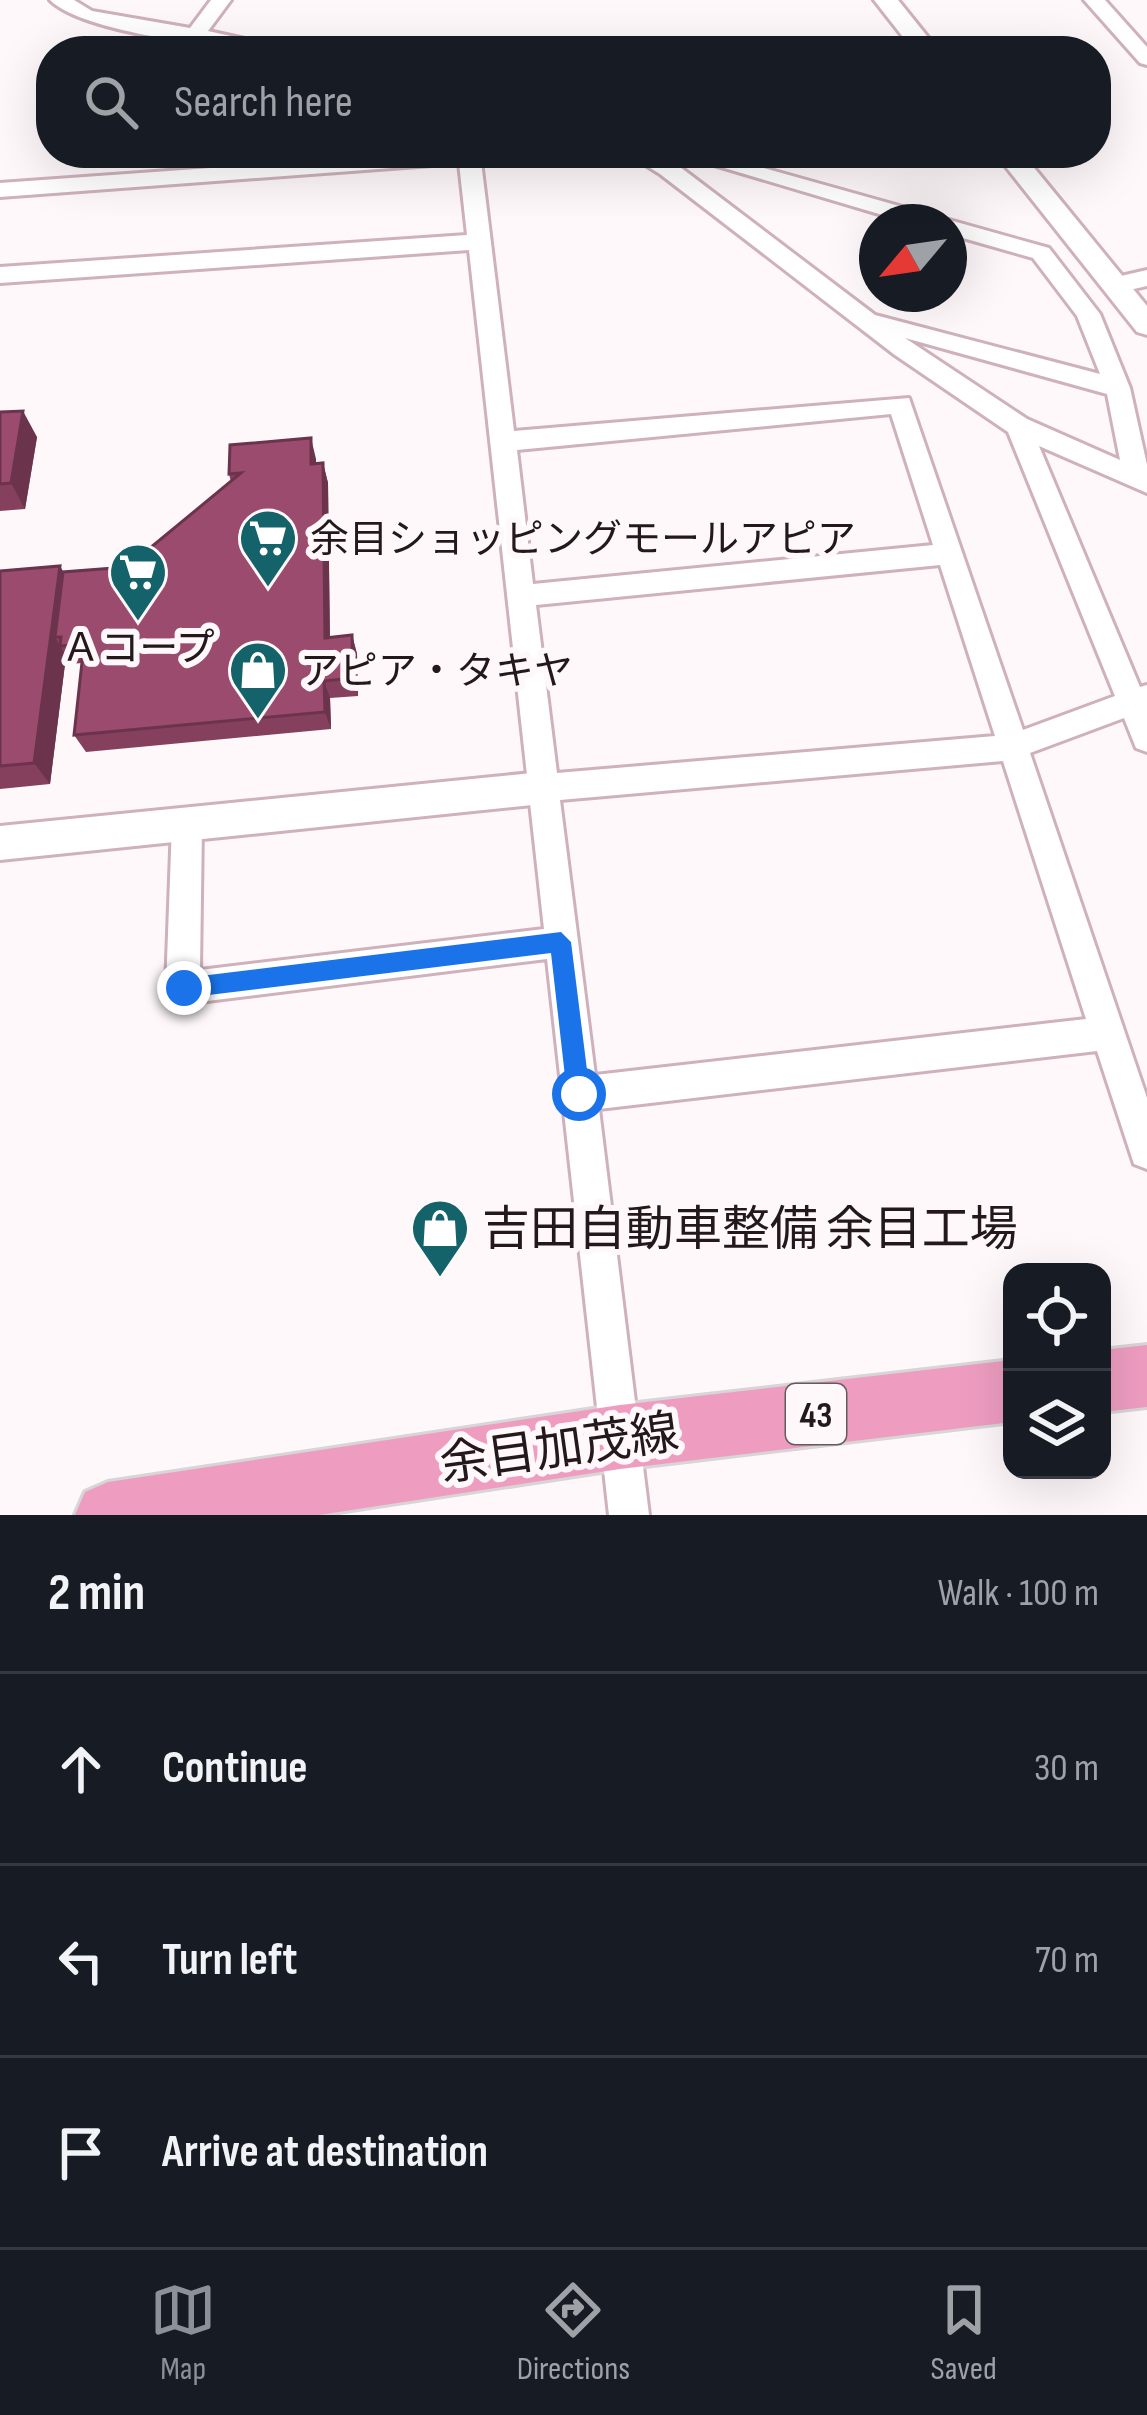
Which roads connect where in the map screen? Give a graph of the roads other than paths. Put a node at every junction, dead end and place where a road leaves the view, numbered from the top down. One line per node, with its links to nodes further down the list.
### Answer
1 (60, 0): 5 (street)
2 (221, 0): 5 (street)
3 (886, 0): 7 (street)
4 (1094, 0): 8 (street)
5 (195, 35): 6 (street)
6 (201, 36)
7 (915, 36)
8 (1147, 59)
9 (287, 168): 14 (street)
10 (471, 168): 17 (street)
11 (666, 168): 23 (street)
12 (739, 168): 15 (street)
13 (1020, 168): 18 (street)
14 (0, 190)
15 (868, 204)
16 (967, 232): 19 (street)
17 (479, 242): 20 (street); 27 (street)
18 (1090, 256): 19 (street); 22 (street)
19 (1051, 265): 25 (street)
20 (0, 275)
21 (1147, 278): 22 (street)
22 (1116, 285): 24 (street)
23 (873, 320): 25 (street); 26 (street)
24 (1147, 325)
25 (1118, 388): 28 (street)
26 (1018, 426): 28 (street); 31 (street)
27 (502, 442): 29 (street); 30 (street)
28 (1142, 481)
29 (948, 554): 30 (street); 33 (street)
30 (520, 596): 34 (street)
31 (1139, 700): 32 (street); 33 (street)
32 (1147, 739)
33 (1011, 747): 34 (street); 38 (street)
34 (542, 788): 35 (street); 37 (street)
35 (187, 824): 36 (street); 37 (street)
36 (0, 843)
37 (561, 942): 39 (street)
38 (1107, 1033): 39 (street); 40 (street)
39 (579, 1094): 44 (street)
40 (1147, 1151)
41 (1147, 1376): 42 (main road)
42 (1111, 1380)
43 (1003, 1392): 44 (main road, 余目加茂線 / 43)
44 (620, 1437): 45 (main road, 余目加茂線 / 43); 46 (street)
45 (108, 1515)
46 (629, 1515)

